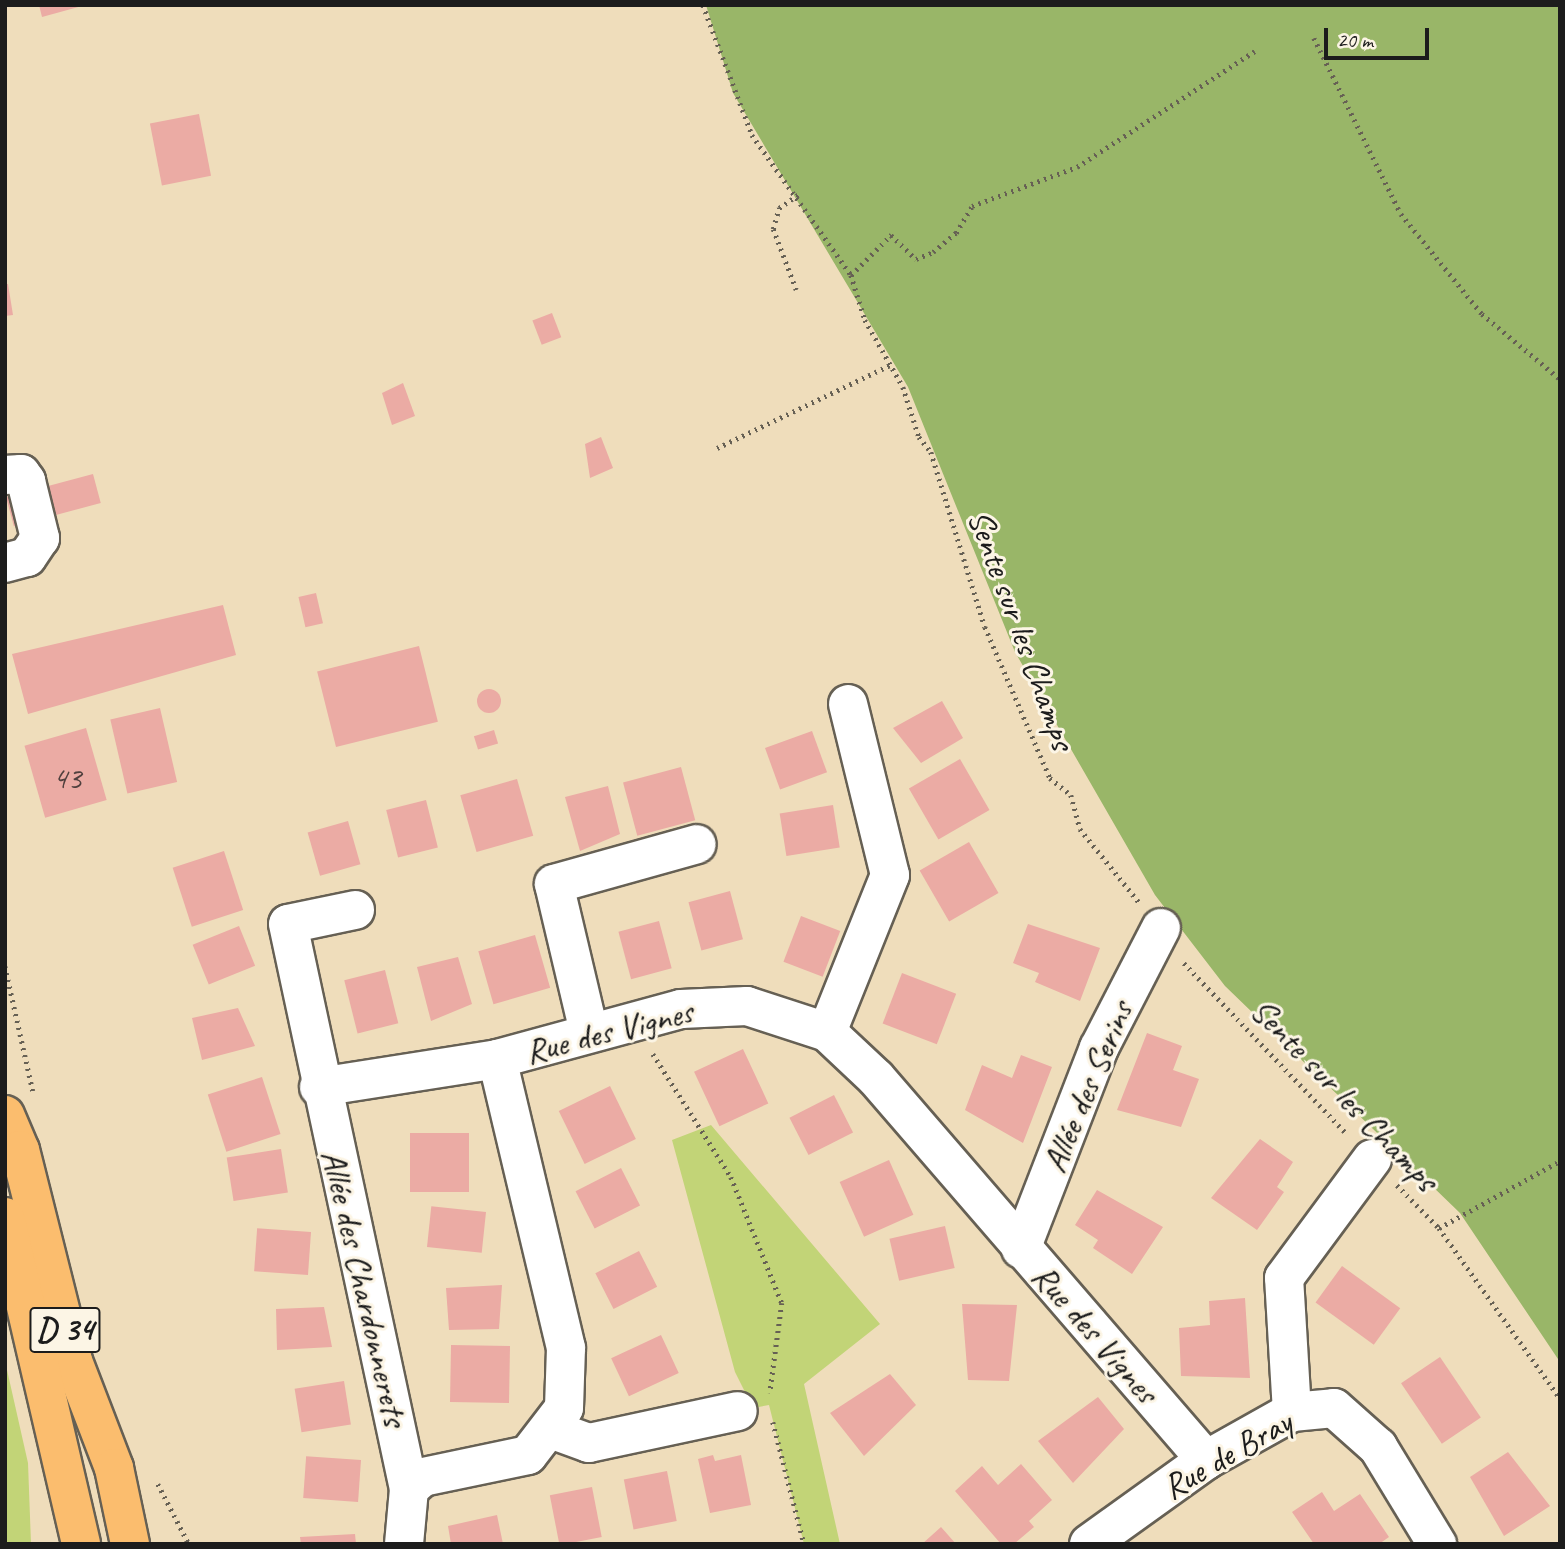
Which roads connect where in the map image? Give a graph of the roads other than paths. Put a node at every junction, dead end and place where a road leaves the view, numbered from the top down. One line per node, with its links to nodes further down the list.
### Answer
1 (5, 475): 2 (street)
2 (5, 563)
3 (848, 704): 8 (street)
4 (697, 844): 7 (street)
5 (355, 909): 10 (street, Allée des Chardonnerets)
6 (1161, 928): 14 (street, Allée des Serins)
7 (589, 1032): 8 (street, Rue des Vignes); 9 (street, Rue des Vignes)
8 (827, 1032): 14 (street, Rue des Vignes)
9 (497, 1059): 10 (street); 17 (street, Rue des Vignes)
10 (319, 1087): 19 (street, Allée des Chardonnerets)
11 (5, 1115): 21 (main road, D 34)
12 (1372, 1159): 16 (street)
13 (5, 1217): 20 (main road, D 34)
14 (1021, 1249): 18 (street, Rue des Vignes)
15 (760, 1411): 17 (street)
16 (1292, 1412): 18 (street, Rue de Bray); 24 (street, Rue de Bray)
17 (552, 1430): 19 (street, Rue des Vignes)
18 (1206, 1461): 23 (street, Rue de Bray)
19 (409, 1489): 22 (street)
20 (81, 1544)
21 (130, 1544)
22 (404, 1544)
23 (1089, 1544)
24 (1437, 1544)

